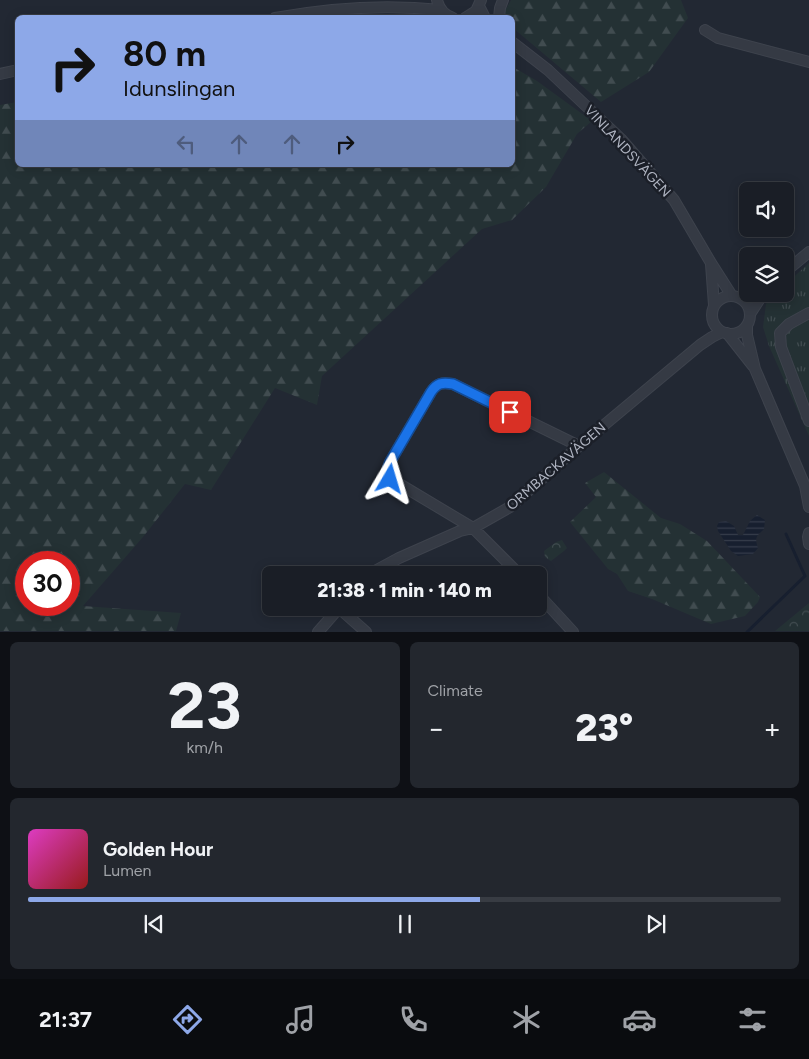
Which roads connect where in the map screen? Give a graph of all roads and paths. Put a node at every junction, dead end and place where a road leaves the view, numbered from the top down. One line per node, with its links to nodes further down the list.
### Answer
1 (394, 0): 5 (street)
2 (503, 0): 10 (street)
3 (481, 2): 8 (street); 9 (street)
4 (439, 5): 5 (street); 7 (street)
5 (372, 7): 6 (street)
6 (288, 15)
7 (447, 15)
8 (471, 15)
9 (484, 15)
10 (499, 15)
11 (705, 30): 15 (street)
12 (515, 44): 14 (street, VINLANDSVÄGEN)
13 (515, 48): 14 (street, VINLANDSVÄGEN)
14 (527, 54): 19 (street, VINLANDSVÄGEN)
15 (809, 62)
16 (15, 70): 17 (street)
17 (0, 73)
18 (809, 252): 20 (street)
19 (711, 263): 21 (street, VINLANDSVÄGEN); 23 (street, VINLANDSVÄGEN)
20 (794, 264)
21 (737, 298): 23 (street); 24 (street)
22 (758, 302): 24 (street)
23 (714, 305): 26 (street)
24 (750, 314): 27 (street)
25 (809, 314): 31 (street)
26 (712, 320): 28 (street); 29 (street, ORMBACKAVÄGEN)
27 (747, 325): 28 (street); 30 (street)
28 (725, 333): 29 (street, ORMBACKAVÄGEN); 30 (street)
29 (700, 345): 32 (street, ORMBACKAVÄGEN)
30 (755, 368): 33 (street)
31 (809, 421)
32 (579, 446): 35 (street, ORMBACKAVÄGEN); 35 (street)
33 (807, 489): 34 (street)
34 (809, 507)
35 (473, 528): 38 (street, ORMBACKAVÄGEN); 39 (street)
36 (809, 533): 37 (street)
37 (809, 544)
38 (384, 566)
39 (511, 566)
40 (547, 604): 45 (street)
41 (332, 616): 43 (street)
42 (348, 616): 44 (street)
43 (318, 632)
44 (366, 632)
45 (573, 632)

